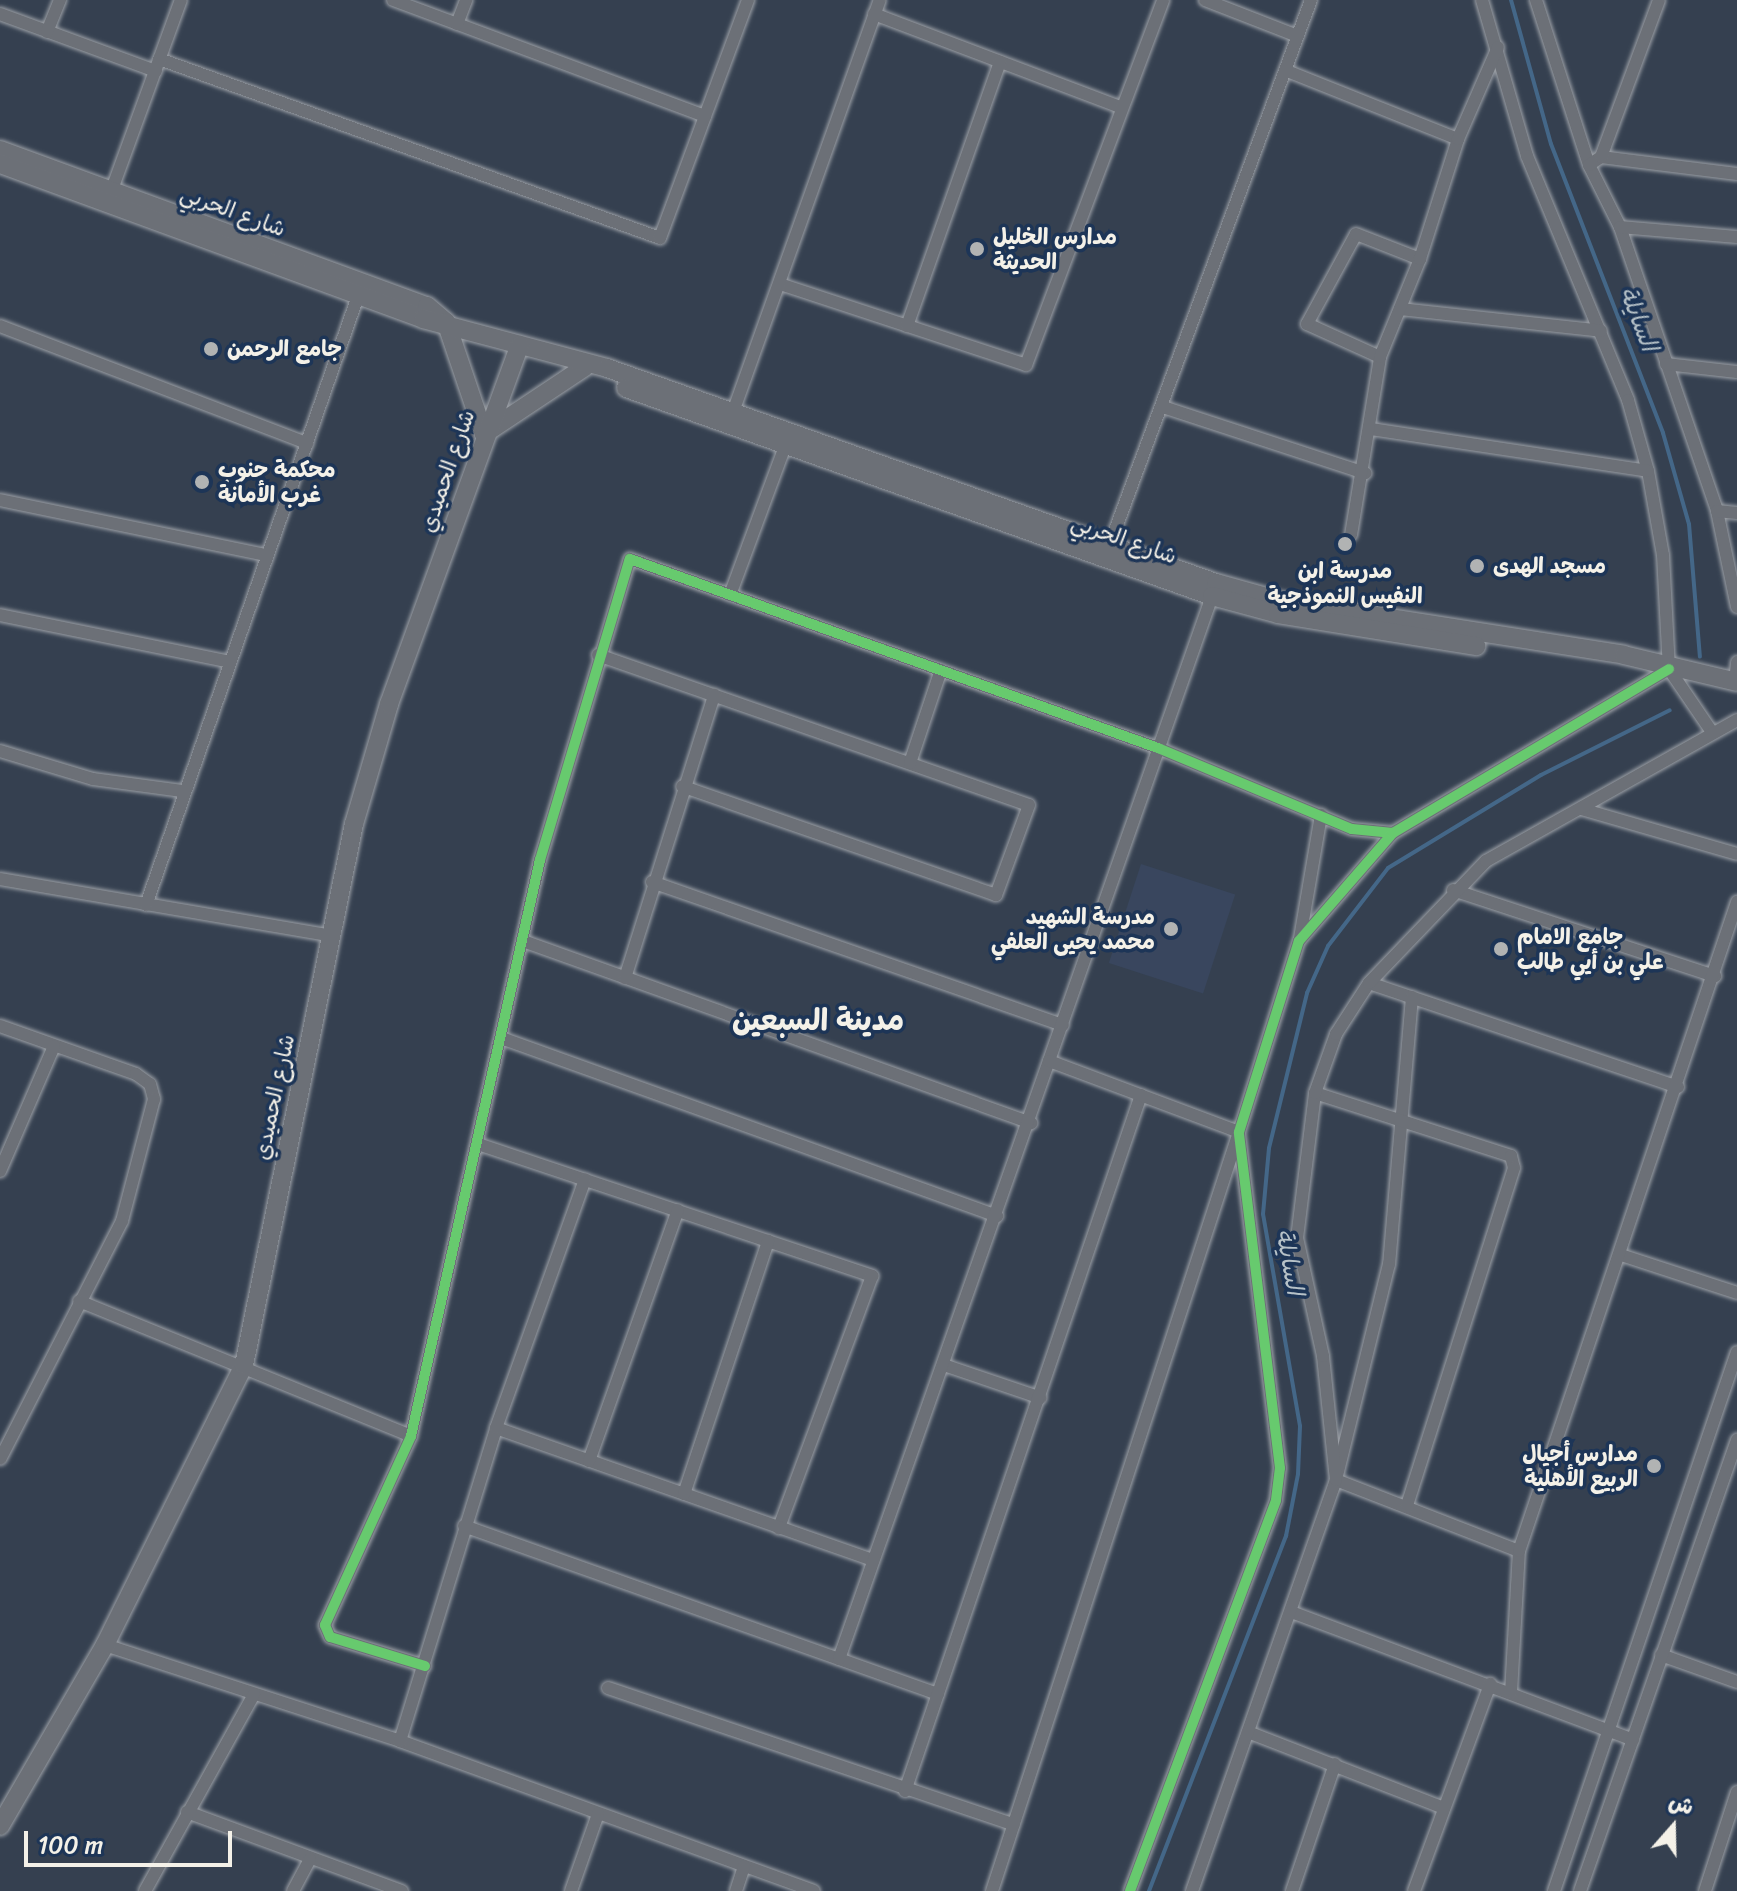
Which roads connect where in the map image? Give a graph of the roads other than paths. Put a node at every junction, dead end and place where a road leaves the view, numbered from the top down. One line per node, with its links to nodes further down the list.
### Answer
1 (60, 0): 16 (street)
2 (181, 0): 20 (street)
3 (393, 0): 15 (street)
4 (466, 0): 15 (street)
5 (748, 0): 23 (street)
6 (880, 0): 14 (street)
7 (1163, 0): 22 (street)
8 (1205, 0): 17 (street)
9 (1311, 0): 17 (street)
10 (1482, 0): 18 (street)
11 (1536, 0): 28 (street)
12 (1659, 0): 26 (street)
13 (0, 14): 16 (street)
14 (874, 14): 19 (street); 34 (street)
15 (457, 24): 23 (street)
16 (47, 32): 20 (street)
17 (1295, 35): 21 (street)
18 (1498, 46): 24 (street); 40 (street)
19 (1000, 62): 22 (street); 39 (street)
20 (158, 65): 23 (street); 30 (street)
21 (1287, 71): 24 (street); 46 (street)
22 (1120, 107): 39 (street)
23 (705, 116)
24 (1458, 139): 33 (street)
25 (0, 150): 30 (street, شارع الحربي)
26 (1601, 157): 28 (street); 29 (street)
27 (0, 164): 35 (street, شارع الحربي)
28 (1589, 165): 31 (street)
29 (1737, 174)
30 (111, 192): 35 (street, شارع الحربي)
31 (1620, 227): 32 (street); 43 (street)
32 (1737, 237)
33 (1420, 259): 36 (street); 42 (street)
34 (780, 284): 39 (street); 47 (street)
35 (360, 289): 37 (street, شارع الحربي); 50 (street)
36 (1400, 309): 40 (street); 42 (street)
37 (446, 322): 41 (street, شارع الحربي); 49 (street)
38 (0, 326): 50 (street)
39 (907, 326)
40 (1601, 331): 52 (street)
41 (520, 345): 44 (street, شارع الحربي); 49 (street, شارع الحميدي)
42 (1380, 357): 48 (street)
43 (1666, 364): 45 (street); 55 (street)
44 (585, 367): 47 (street, شارع الحربي); 49 (street); 51 (street, شارع الحربي)
45 (1737, 372)
46 (1163, 407): 53 (street); 58 (street)
47 (733, 412): 58 (street, شارع الحربي)
48 (1371, 429): 52 (street); 53 (street)
49 (484, 434): 86 (street, شارع الحميدي)
50 (307, 443): 59 (street)
51 (785, 446): 60 (street); 61 (street, شارع الحربي)
52 (1648, 471): 66 (street)
53 (1365, 473): 57 (street)
54 (0, 500): 59 (street)
55 (1717, 511): 56 (street); 62 (street)
56 (1737, 513)
57 (1351, 535)
58 (1110, 544): 66 (street, شارع الحربي)
59 (266, 555): 65 (street)
60 (730, 595): 64 (street); 67 (street)
61 (1212, 596): 66 (street, شارع الحربي); 72 (street)
62 (1737, 607)
63 (0, 615): 65 (street)
64 (598, 655): 69 (street); 87 (street)
65 (230, 662): 76 (street)
66 (1669, 669): 68 (street, شارع الحربي); 71 (street); 79 (street)
67 (941, 670): 72 (street); 74 (street)
68 (1737, 674)
69 (714, 695): 74 (street); 75 (street)
70 (1737, 720): 71 (street)
71 (1712, 732): 77 (street)
72 (1158, 748): 78 (street); 93 (street)
73 (0, 751): 76 (street)
74 (910, 763): 75 (street)
75 (682, 786): 82 (street)
76 (182, 791): 85 (street)
77 (1581, 809): 80 (street); 83 (street)
78 (1321, 815): 79 (street); 88 (street)
79 (1393, 833): 88 (street)
80 (1737, 854)
81 (0, 879): 85 (street)
82 (652, 882): 90 (street); 93 (street)
83 (1453, 890): 89 (street); 91 (street)
84 (1737, 902): 89 (street)
85 (146, 905): 86 (street)
86 (332, 936): 114 (street, شارع الحميدي)
87 (523, 941): 90 (street); 95 (street)
88 (1299, 941): 103 (street)
89 (1715, 976): 98 (street)
90 (625, 978): 102 (street)
91 (1369, 983): 92 (street); 99 (street)
92 (1412, 997): 98 (street); 101 (street)
93 (1063, 1025): 97 (street)
94 (0, 1026): 96 (street)
95 (504, 1039): 104 (street); 108 (street)
96 (54, 1046): 105 (street); 112 (street)
97 (1049, 1061): 100 (street); 102 (street)
98 (1678, 1087): 110 (street)
99 (1315, 1093): 101 (street); 122 (street)
100 (1141, 1095): 103 (street); 116 (street)
101 (1398, 1115): 122 (street); 124 (street)
102 (1031, 1123): 108 (street)
103 (1239, 1132): 151 (street); 161 (street)
104 (478, 1144): 106 (street); 118 (street)
105 (0, 1171)
106 (585, 1179): 107 (street); 117 (street)
107 (678, 1210): 109 (street); 121 (street)
108 (997, 1216): 115 (street)
109 (768, 1241): 123 (street); 126 (street)
110 (1621, 1255): 111 (street); 127 (street)
111 (1737, 1293)
112 (79, 1301): 114 (street); 120 (street)
113 (1737, 1352): 140 (street)
114 (244, 1365): 118 (street); 130 (street, شارع الحميدي)
115 (944, 1365): 116 (street); 128 (street)
116 (1041, 1398): 139 (street)
117 (496, 1428): 121 (street); 125 (street)
118 (411, 1436): 133 (street)
119 (1737, 1439): 131 (street)
120 (0, 1459)
121 (589, 1461): 123 (street)
122 (1336, 1480): 124 (street); 129 (street)
123 (684, 1494): 126 (street)
124 (1407, 1506): 127 (street)
125 (464, 1526): 132 (street); 133 (street)
126 (779, 1528): 128 (street)
127 (1519, 1551): 137 (street)
128 (872, 1560): 132 (street)
129 (1294, 1613): 135 (street); 141 (street)
130 (105, 1645): 138 (street); 150 (street, شارع الحميدي)
131 (1661, 1655): 134 (street); 142 (street)
132 (839, 1659): 139 (street)
133 (425, 1666): 143 (street)
134 (1737, 1682)
135 (1490, 1684): 137 (street); 147 (street)
136 (608, 1688): 145 (street)
137 (1511, 1693): 140 (street)
138 (254, 1694): 143 (street); 148 (street)
139 (938, 1694): 145 (street)
140 (1610, 1731): 142 (street); 165 (street)
141 (1248, 1732): 144 (street); 162 (street)
142 (1633, 1740): 166 (street)
143 (400, 1741): 149 (street)
144 (1335, 1764): 147 (street); 163 (street)
145 (905, 1791): 151 (street)
146 (1736, 1796): 167 (street)
147 (1444, 1808): 164 (street)
148 (187, 1812): 152 (street); 154 (street)
149 (598, 1814): 153 (street); 157 (street)
150 (1, 1821)
151 (1014, 1825): 160 (street)
152 (310, 1859): 155 (street); 156 (street)
153 (744, 1866): 158 (street); 159 (street)
154 (145, 1891)
155 (293, 1891)
156 (402, 1891)
157 (571, 1891)
158 (736, 1891)
159 (814, 1891)
160 (992, 1891)
161 (1130, 1891)
162 (1192, 1891)
163 (1292, 1891)
164 (1414, 1891)
165 (1554, 1891)
166 (1580, 1891)
167 (1705, 1891)

